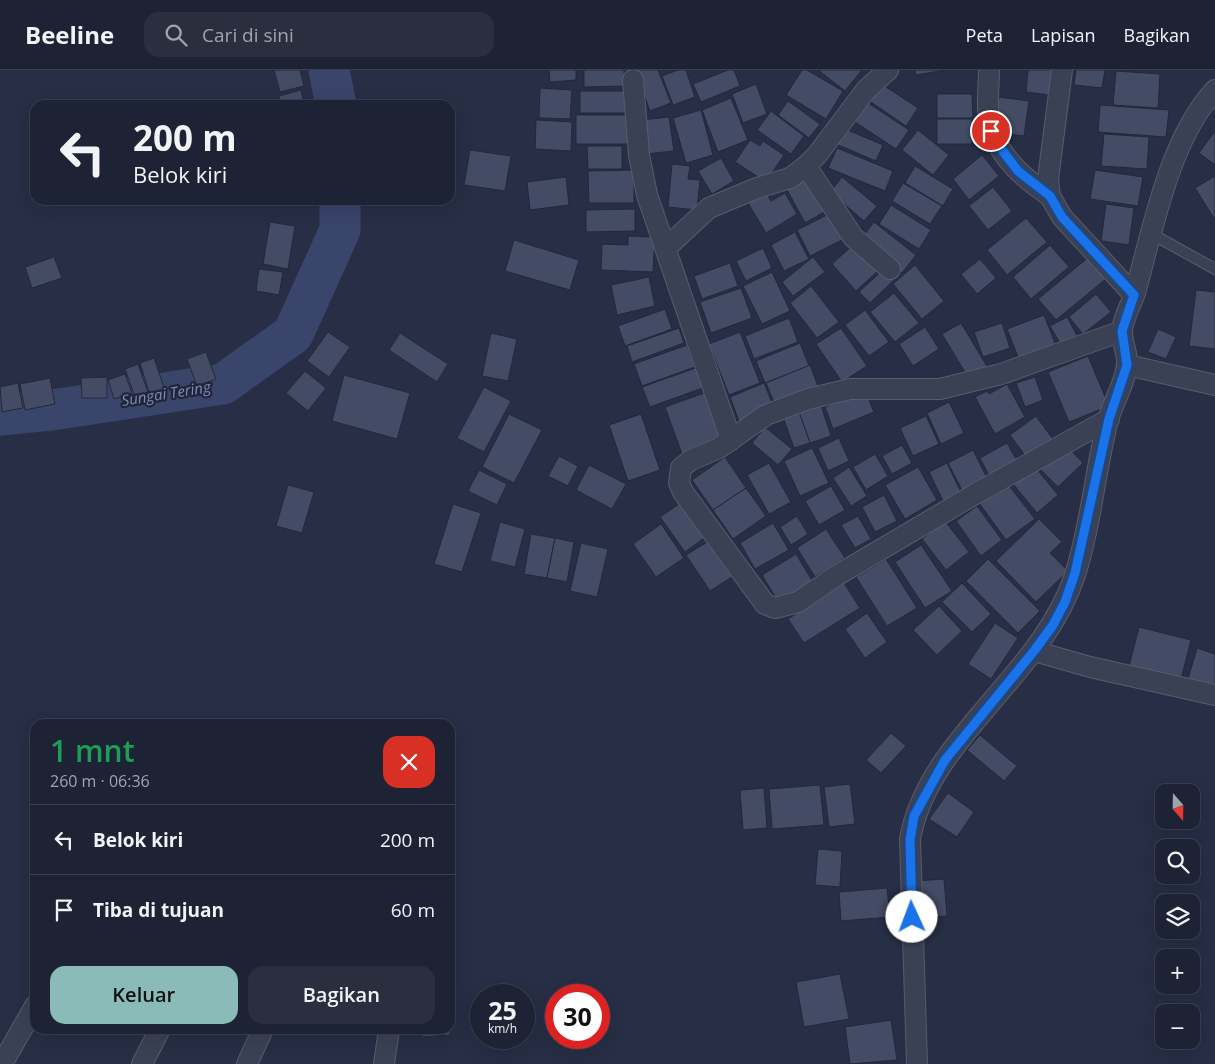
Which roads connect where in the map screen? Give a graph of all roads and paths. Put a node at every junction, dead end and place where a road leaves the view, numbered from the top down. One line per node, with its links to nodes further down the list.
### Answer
1 (888, 70): 6 (street)
2 (989, 70): 7 (street)
3 (1062, 70): 7 (street)
4 (633, 80): 9 (street)
5 (1215, 90): 8 (street)
6 (806, 166): 9 (street); 10 (street)
7 (1050, 196): 12 (street)
8 (1150, 233): 11 (lane); 12 (street)
9 (666, 248): 17 (street)
10 (890, 269)
11 (1215, 269)
12 (1134, 295): 13 (street)
13 (1122, 331): 14 (street); 17 (street)
14 (1127, 365): 15 (street); 16 (street)
15 (1215, 385)
16 (1109, 419): 17 (street); 18 (street)
17 (731, 440)
18 (1034, 651): 19 (street); 28 (street)
19 (1215, 695)
20 (30, 1015): 24 (street)
21 (157, 1034): 25 (street)
22 (261, 1034): 26 (street)
23 (388, 1034): 27 (street)
24 (2, 1064)
25 (142, 1064)
26 (247, 1064)
27 (384, 1064)
28 (917, 1064)

